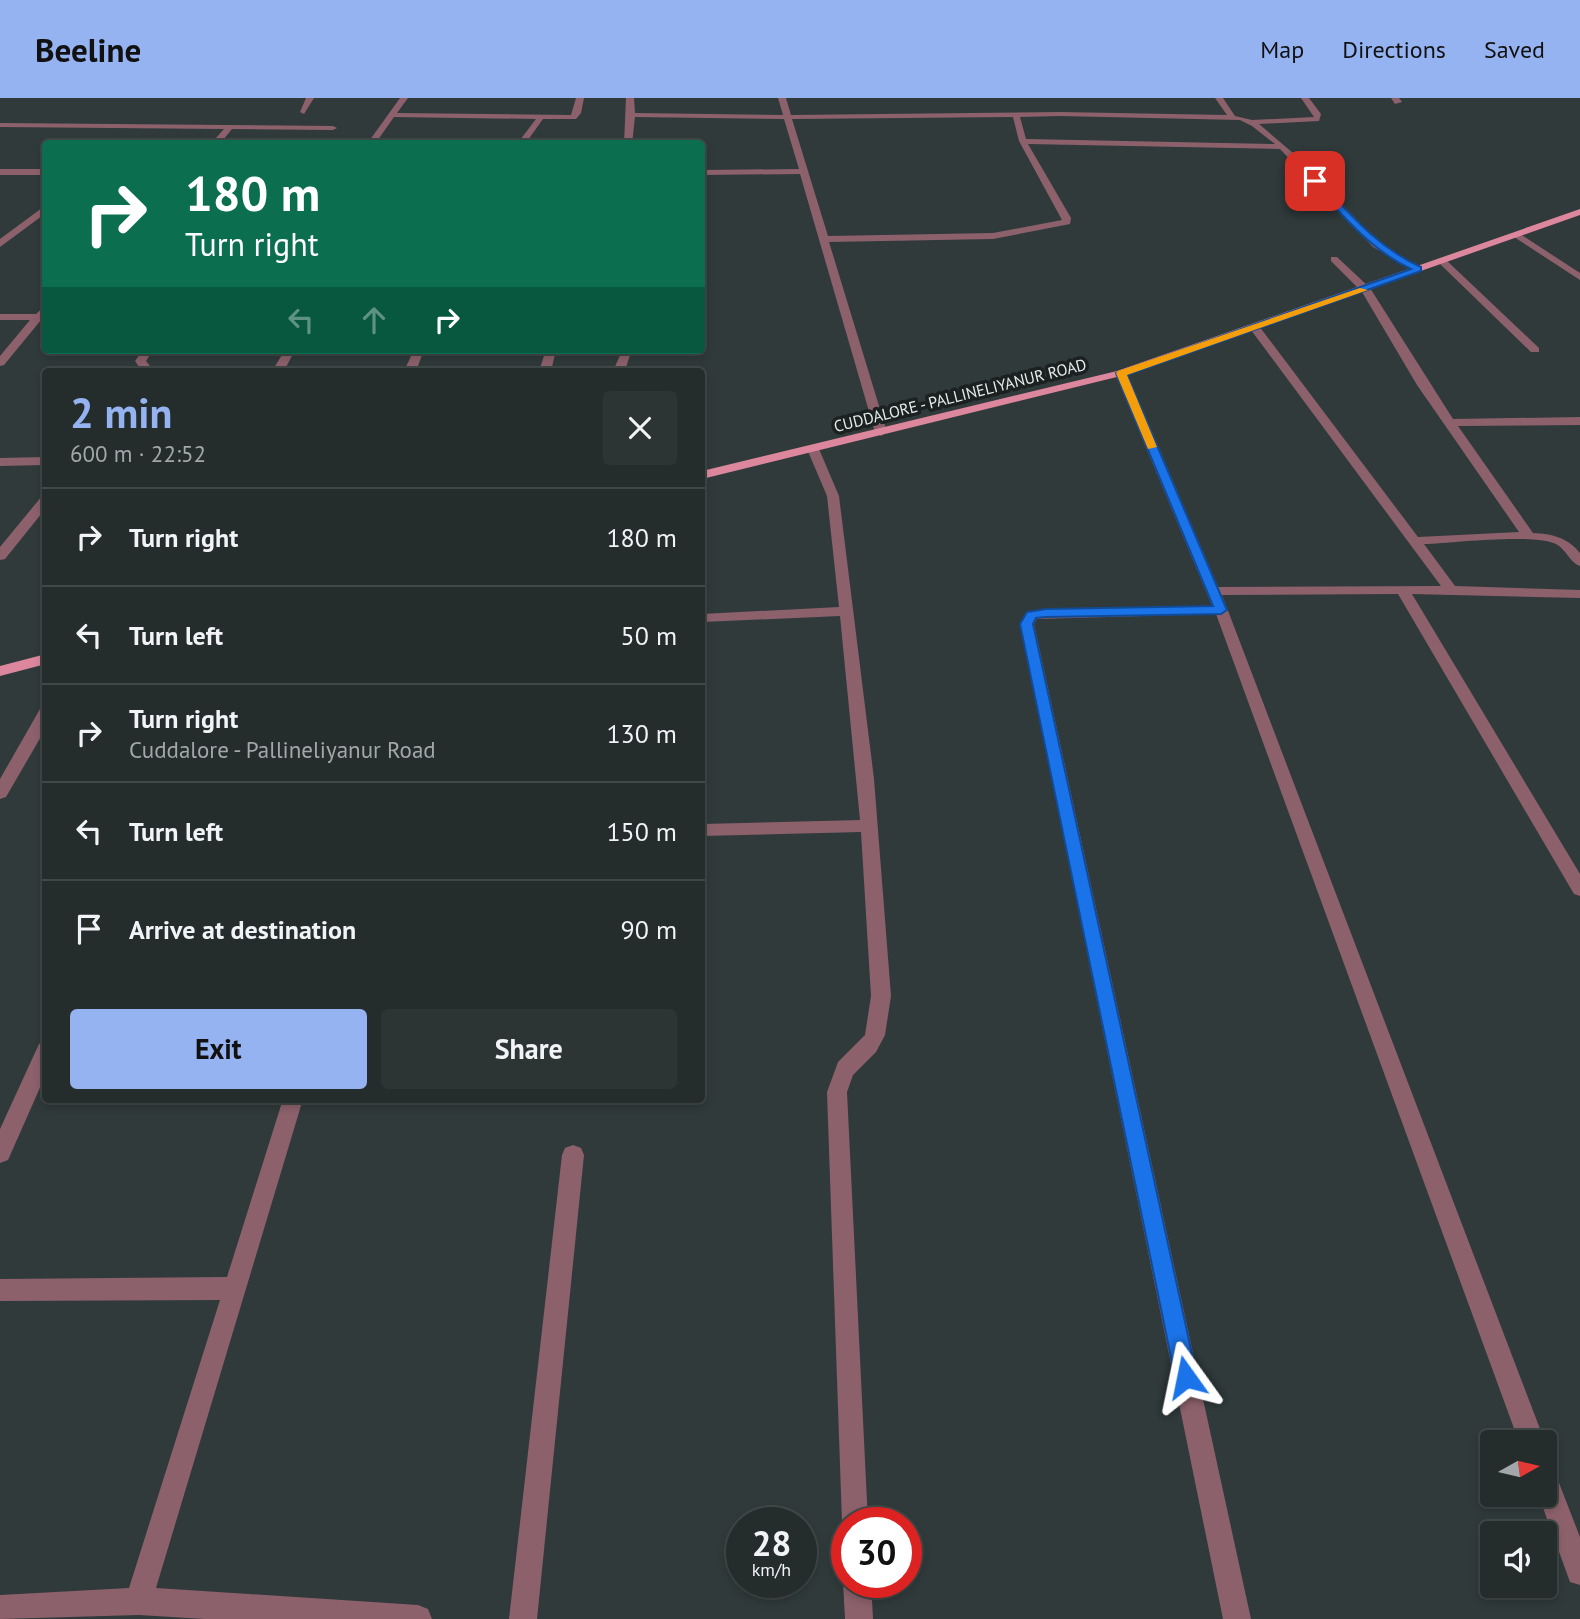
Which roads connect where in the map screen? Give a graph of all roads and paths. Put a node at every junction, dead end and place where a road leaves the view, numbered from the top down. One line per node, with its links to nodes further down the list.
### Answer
1 (310, 98): 9 (street)
2 (404, 98): 10 (street)
3 (580, 98): 13 (street)
4 (630, 98): 11 (street)
5 (782, 98): 15 (street)
6 (1219, 98): 16 (street)
7 (1305, 98): 17 (street)
8 (703, 107): 14 (street)
9 (304, 112)
10 (391, 115): 13 (street); 22 (street)
11 (631, 115): 14 (street); 24 (street)
12 (1016, 116): 15 (street); 16 (street); 25 (street)
13 (541, 117): 23 (street)
14 (704, 117): 15 (street)
15 (787, 117): 27 (street)
16 (1232, 117): 17 (street)
17 (1253, 122): 26 (street)
18 (0, 125): 19 (street)
19 (230, 127): 20 (street); 21 (street)
20 (333, 128)
21 (219, 140)
22 (374, 140)
23 (524, 140)
24 (628, 140)
25 (1023, 141): 26 (street); 34 (street)
26 (1281, 147): 38 (street)
27 (803, 171): 30 (street); 34 (street)
28 (0, 172): 29 (street)
29 (42, 172)
30 (705, 173)
31 (42, 211): 35 (street)
32 (1580, 212): 33 (main road, CUDDALORE - PALLINELIYANUR ROAD)
33 (1517, 235): 37 (main road, CUDDALORE - PALLINELIYANUR ROAD); 39 (street)
34 (823, 239): 53 (street)
35 (0, 244)
36 (1334, 259): 40 (street)
37 (1442, 261): 38 (main road, CUDDALORE - PALLINELIYANUR ROAD); 44 (street)
38 (1418, 269): 40 (main road, CUDDALORE - PALLINELIYANUR ROAD)
39 (1580, 277)
40 (1366, 290): 43 (main road, CUDDALORE - PALLINELIYANUR ROAD); 52 (street)
41 (0, 317): 42 (street)
42 (41, 317): 47 (street)
43 (1255, 328): 50 (main road, CUDDALORE - PALLINELIYANUR ROAD); 60 (street)
44 (1535, 350)
45 (145, 354): 48 (street)
46 (625, 355): 49 (street)
47 (0, 363)
48 (146, 368)
49 (620, 368)
50 (1121, 373): 53 (main road, CUDDALORE - PALLINELIYANUR ROAD); 65 (street)
51 (1580, 421): 52 (street)
52 (1450, 423): 59 (street)
53 (881, 432): 54 (main road, CUDDALORE - PALLINELIYANUR ROAD)
54 (813, 449): 57 (main road, CUDDALORE - PALLINELIYANUR ROAD); 68 (street)
55 (42, 461): 56 (street)
56 (0, 462)
57 (705, 474)
58 (42, 504): 61 (street)
59 (1529, 537): 60 (street); 62 (street)
60 (1413, 541): 64 (street)
61 (0, 556)
62 (1580, 562)
63 (1402, 590): 64 (street); 65 (street); 76 (street)
64 (1451, 590): 66 (street)
65 (1212, 591): 67 (street)
66 (1580, 594)
67 (1221, 610): 83 (street); 93 (street)
68 (846, 611): 69 (street); 74 (street)
69 (705, 618)
70 (42, 660): 71 (main road)
71 (0, 671)
72 (42, 720): 73 (street)
73 (0, 793)
74 (870, 826): 75 (street); 84 (street)
75 (705, 830)
76 (1580, 889)
77 (42, 1059): 79 (street)
78 (292, 1103): 81 (street)
79 (0, 1153)
80 (573, 1154): 91 (street)
81 (234, 1288): 82 (street); 88 (street)
82 (0, 1290)
83 (1528, 1430)
84 (854, 1507)
85 (1556, 1507): 86 (street)
86 (1580, 1572)
87 (858, 1598): 92 (street)
88 (139, 1601): 89 (street); 90 (street)
89 (12, 1612)
90 (418, 1619)
91 (523, 1619)
92 (859, 1619)
93 (1237, 1619)

